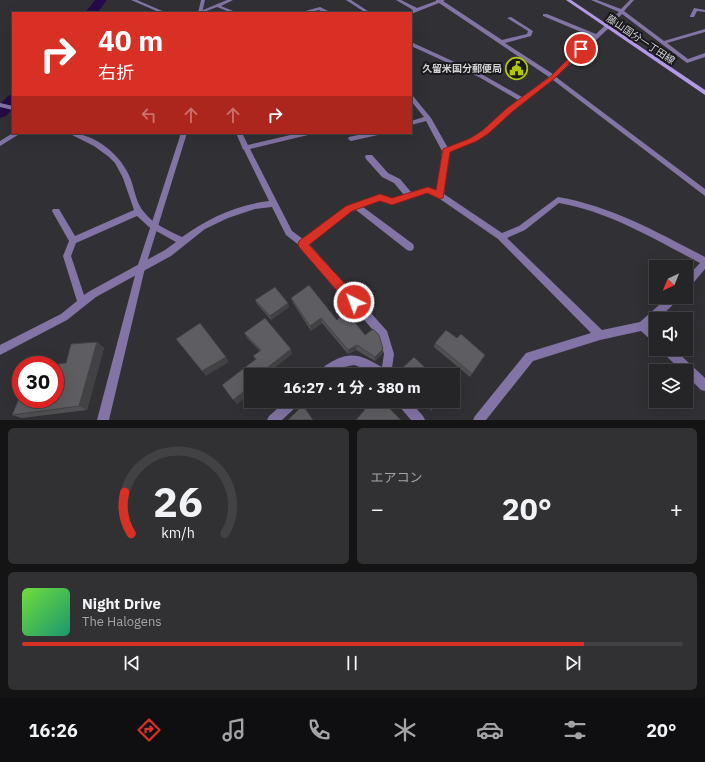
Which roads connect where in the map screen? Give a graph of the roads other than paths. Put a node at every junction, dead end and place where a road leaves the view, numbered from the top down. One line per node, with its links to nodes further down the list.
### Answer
1 (133, 0): 14 (street)
2 (203, 0): 15 (street)
3 (231, 0): 10 (street)
4 (348, 0): 19 (street)
5 (398, 0): 11 (street)
6 (440, 0): 11 (street); 27 (street)
7 (568, 0): 24 (main road, 藤山国分一丁田線)
8 (593, 0): 12 (street)
9 (632, 0): 12 (street)
10 (217, 6): 15 (street); 16 (street)
11 (417, 10): 20 (street)
12 (622, 11): 24 (street); 28 (street)
13 (705, 11): 22 (street)
14 (163, 12)
15 (200, 12)
16 (233, 12)
17 (304, 12): 18 (street)
18 (326, 12)
19 (367, 12)
20 (412, 12)
21 (545, 15): 26 (street)
22 (692, 16)
23 (509, 18): 27 (street)
24 (607, 27): 26 (street); 32 (main road, 藤山国分一丁田線)
25 (705, 30): 28 (street)
26 (596, 36): 31 (street)
27 (502, 42): 31 (street)
28 (663, 43): 30 (street)
29 (412, 44): 34 (street)
30 (705, 55)
31 (553, 77): 34 (street); 50 (street)
32 (705, 93)
33 (412, 98): 37 (street)
34 (523, 100): 48 (street)
35 (0, 105): 36 (street)
36 (12, 108)
37 (428, 118): 38 (street); 48 (street)
38 (412, 123)
39 (16, 134): 46 (street)
40 (74, 134): 56 (street)
41 (184, 134): 57 (street)
42 (239, 134): 47 (street)
43 (304, 134): 47 (street)
44 (372, 134): 45 (street)
45 (351, 139)
46 (0, 144)
47 (245, 148): 53 (street)
48 (446, 151): 51 (street)
49 (369, 157): 52 (street)
50 (705, 193)
51 (440, 195): 52 (street); 58 (street)
52 (410, 196): 54 (street)
53 (273, 204): 60 (street); 61 (street)
54 (357, 206): 61 (street); 62 (street)
55 (56, 211): 59 (street)
56 (138, 212): 57 (street); 59 (street)
57 (154, 226): 60 (street); 64 (street)
58 (501, 237): 63 (street); 70 (street)
59 (73, 241): 66 (street)
60 (183, 242): 64 (street)
61 (302, 244): 75 (street)
62 (410, 247)
63 (705, 262): 65 (street)
64 (141, 268): 66 (street); 79 (street)
65 (693, 277)
66 (82, 303): 71 (street)
67 (667, 304): 68 (street)
68 (643, 326): 69 (street); 70 (street)
69 (649, 332)
70 (600, 335): 82 (street)
71 (0, 350)
72 (674, 356): 76 (street)
73 (334, 368): 74 (street)
74 (373, 368)
75 (386, 368)
76 (705, 386)
77 (286, 408): 80 (street)
78 (408, 408): 81 (street)
79 (103, 420)
80 (273, 420)
81 (419, 420)
82 (480, 420)

